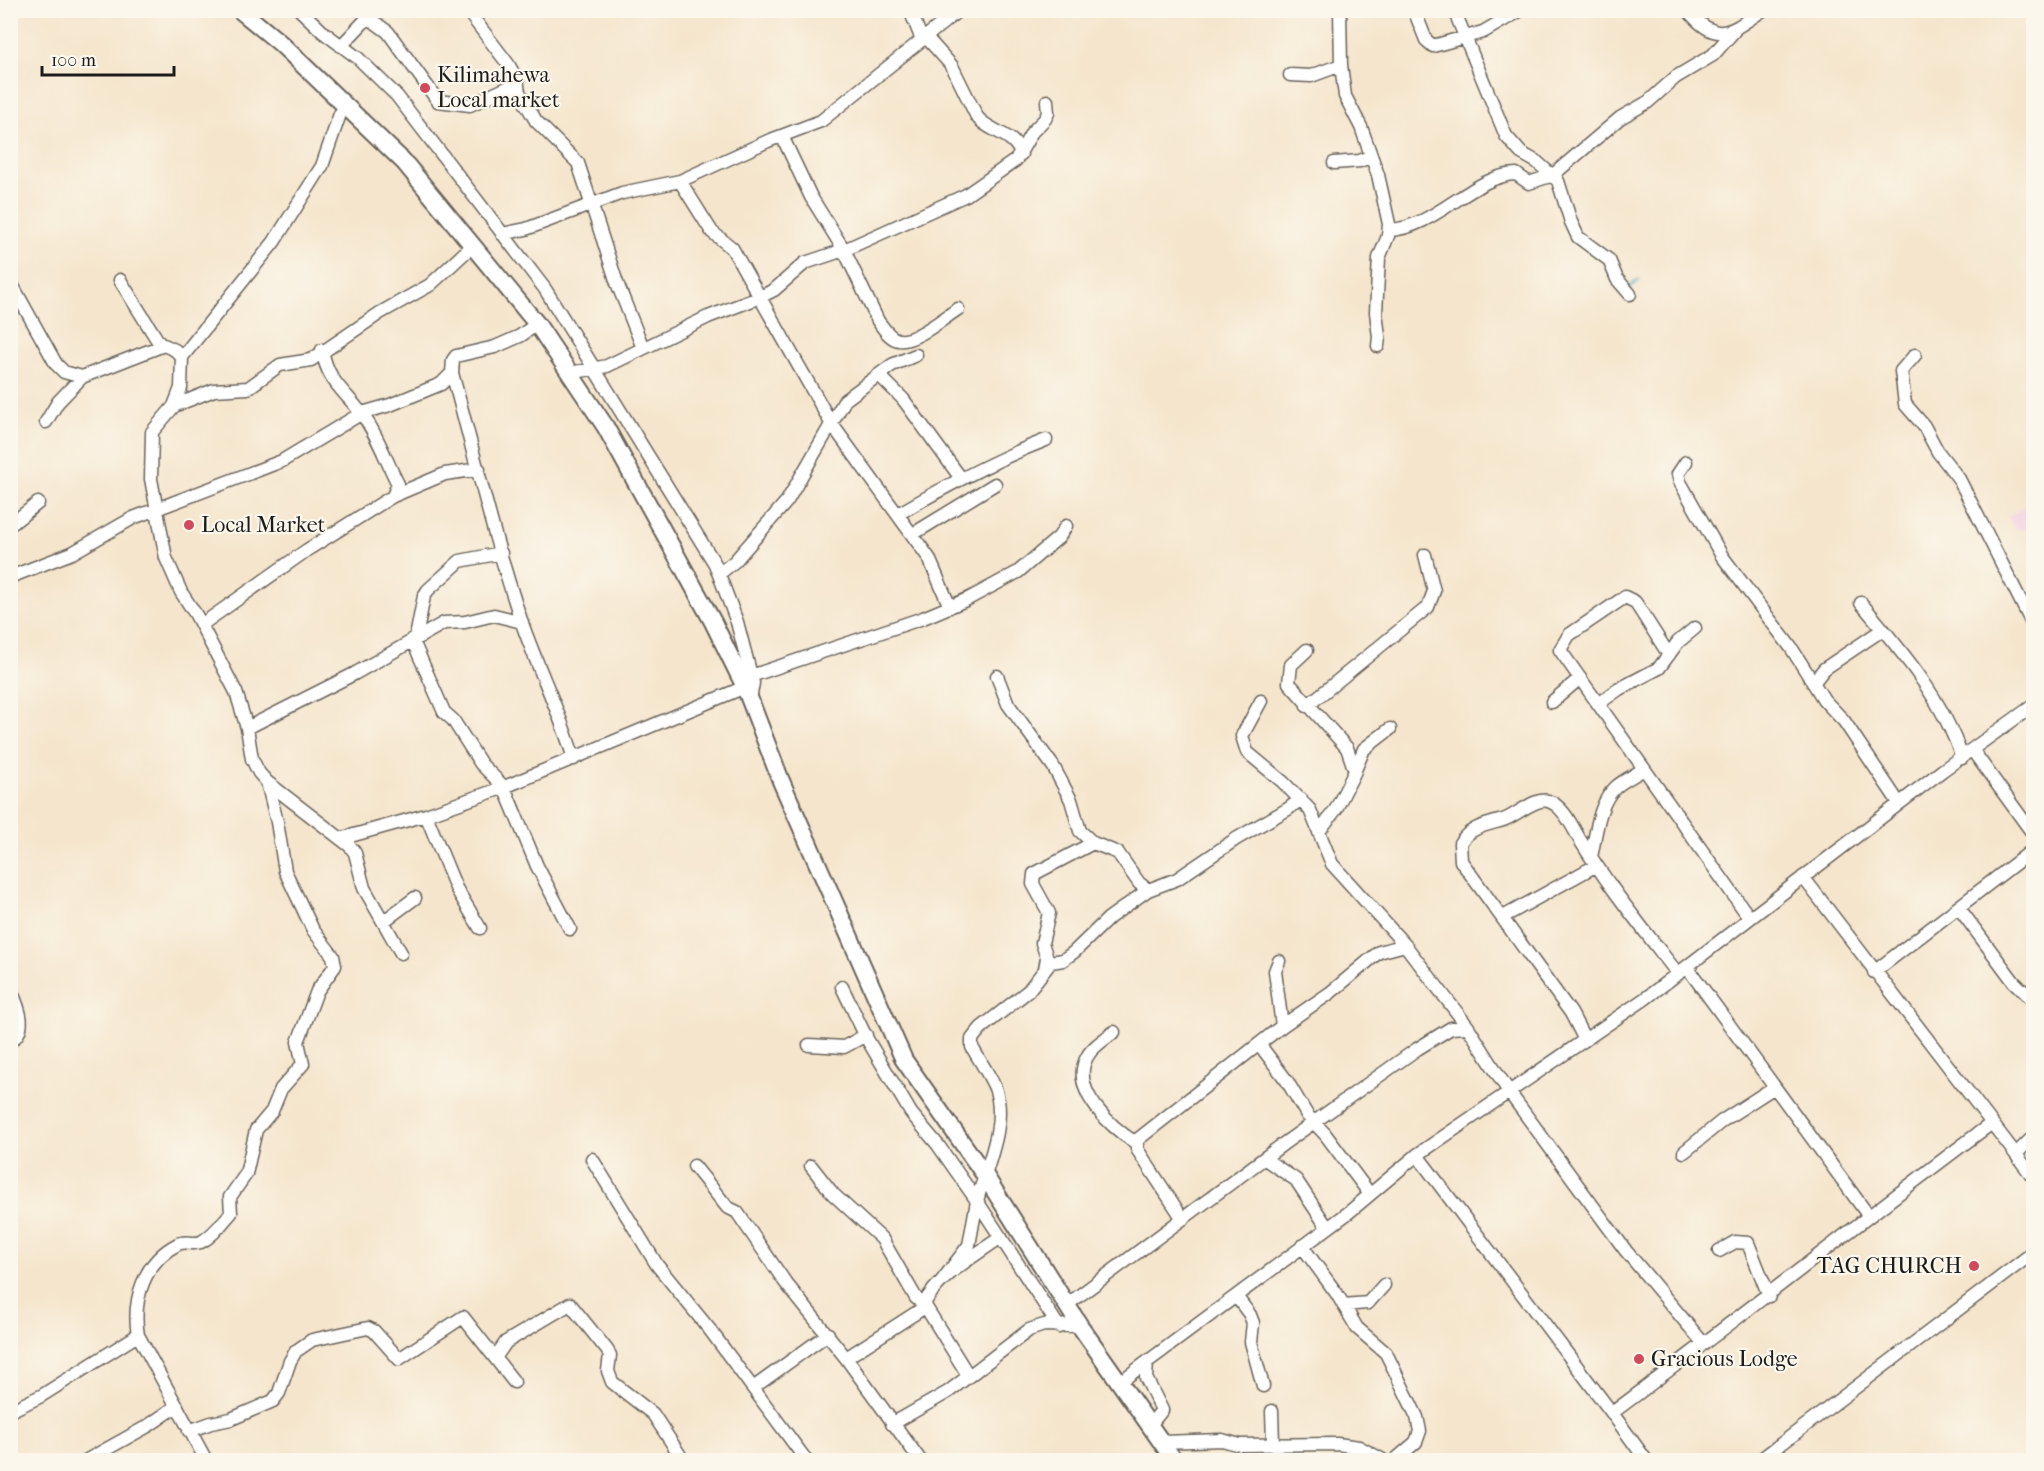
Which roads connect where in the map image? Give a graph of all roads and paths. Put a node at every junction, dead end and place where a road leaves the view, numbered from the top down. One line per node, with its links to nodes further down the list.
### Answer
1 (240, 10): 21 (main road)
2 (300, 10): 16 (street)
3 (468, 10): 19 (street)
4 (910, 10): 15 (street)
5 (959, 10): 15 (street)
6 (1340, 10): 17 (street)
7 (1414, 10): 14 (street)
8 (1454, 10): 14 (street)
9 (1521, 10): 14 (street)
10 (1688, 10): 13 (street)
11 (1763, 10): 13 (street)
12 (372, 14): 16 (street); 19 (street)
13 (1734, 31): 26 (street)
14 (1464, 36): 26 (street)
15 (924, 39): 22 (street); 23 (street)
16 (341, 46): 30 (street)
17 (1341, 65): 18 (street); 24 (street)
18 (1290, 75)
19 (518, 83): 28 (street)
20 (1047, 101): 23 (street)
21 (346, 105): 31 (main road); 45 (street)
22 (782, 135): 27 (street); 32 (street)
23 (1021, 154): 32 (street)
24 (1371, 156): 25 (street); 29 (street)
25 (1334, 163)
26 (1553, 175): 29 (street); 35 (street)
27 (680, 181): 28 (street); 36 (street)
28 (591, 205): 30 (street); 41 (street)
29 (1389, 230): 40 (street)
30 (502, 234): 46 (street)
31 (472, 246): 38 (main road); 42 (street)
32 (844, 250): 36 (street); 37 (street)
33 (120, 280): 39 (street)
34 (10, 281): 50 (street)
35 (1627, 289)
36 (759, 298): 41 (street); 54 (street)
37 (958, 309)
38 (537, 324): 47 (street); 48 (main road)
39 (161, 346): 45 (street); 50 (street)
40 (1378, 346)
41 (643, 348): 46 (street)
42 (322, 350): 51 (street); 52 (street)
43 (916, 355): 49 (street)
44 (1915, 355): 75 (street)
45 (182, 357): 51 (street)
46 (594, 369): 48 (street); 69 (street)
47 (452, 373): 52 (street); 57 (street)
48 (570, 373): 84 (main road)
49 (880, 375): 54 (street); 58 (street)
50 (82, 377): 53 (street)
51 (174, 406): 62 (street)
52 (362, 413): 60 (street); 62 (street)
53 (46, 422)
54 (831, 423): 63 (street); 69 (street)
55 (1046, 440): 58 (street)
56 (1686, 462): 83 (street)
57 (479, 468): 60 (street); 67 (street)
58 (960, 477): 63 (street)
59 (995, 484): 66 (street)
60 (393, 496): 74 (street)
61 (38, 503): 64 (street)
62 (158, 508): 70 (street); 74 (street)
63 (898, 514): 66 (street)
64 (10, 525)
65 (1066, 526): 72 (street)
66 (913, 534): 72 (street)
67 (501, 553): 73 (street); 78 (street)
68 (1425, 555): 89 (street)
69 (719, 574): 84 (street)
70 (10, 577)
71 (1861, 603): 77 (street)
72 (950, 607): 84 (street)
73 (522, 622): 78 (street); 94 (street)
74 (201, 625): 90 (street)
75 (2034, 627)
76 (1695, 628): 80 (street)
77 (1882, 630): 83 (street); 93 (street)
78 (414, 638): 90 (street); 98 (street)
79 (1307, 650): 89 (street)
80 (1669, 655): 82 (street); 87 (street)
81 (997, 676): 105 (street)
82 (1580, 678): 86 (street); 87 (street)
83 (1813, 683): 100 (street)
84 (749, 688): 94 (street); 147 (main road)
85 (1261, 701): 99 (street)
86 (1552, 702)
87 (1598, 704): 95 (street)
88 (2034, 705): 92 (street)
89 (1307, 706): 96 (street)
90 (247, 728): 97 (street)
91 (1390, 729): 96 (street)
92 (1973, 751): 93 (street); 103 (street)
93 (1962, 758): 100 (street)
94 (574, 759): 98 (street)
95 (1644, 769): 107 (street); 113 (street)
96 (1354, 771): 102 (street)
97 (267, 782): 104 (street); 168 (street)
98 (504, 787): 101 (street); 116 (street)
99 (1301, 799): 102 (street); 109 (street)
100 (1899, 803): 108 (street)
101 (426, 815): 104 (street); 115 (street)
102 (1320, 830): 117 (street)
103 (2034, 835)
104 (343, 838): 114 (street)
105 (1093, 843): 109 (street); 120 (street)
106 (2034, 849): 111 (street)
107 (1593, 861): 112 (street); 112 (street); 121 (street)
108 (1803, 877): 113 (street); 122 (street)
109 (1148, 890): 120 (street)
110 (415, 898): 114 (street)
111 (1959, 909): 122 (street); 125 (street)
112 (1503, 917): 130 (street)
113 (1749, 917): 121 (street)
114 (384, 921): 118 (street)
115 (480, 928)
116 (570, 929)
117 (1405, 945): 126 (street); 127 (street)
118 (401, 953)
119 (1279, 961): 126 (street)
120 (1045, 969): 147 (street)
121 (1682, 970): 130 (street); 134 (street)
122 (1874, 972): 137 (street)
123 (842, 987): 129 (street)
124 (10, 988): 131 (street)
125 (2034, 1001)
126 (1282, 1026): 132 (street)
127 (1468, 1026): 135 (street); 136 (street)
128 (1114, 1032): 139 (street)
129 (866, 1035): 133 (street); 150 (street)
130 (1585, 1040): 135 (street)
131 (10, 1041)
132 (1259, 1044): 136 (street); 139 (street)
133 (809, 1046)
134 (1773, 1088): 140 (street); 151 (street)
135 (1509, 1092): 142 (street); 169 (street)
136 (1316, 1123): 144 (street); 149 (street)
137 (1992, 1123): 141 (street); 151 (street)
138 (2034, 1136): 141 (street)
139 (1136, 1143): 152 (street)
140 (1684, 1152)
141 (2016, 1154): 148 (street)
142 (1417, 1155): 149 (street); 181 (street)
143 (592, 1159): 177 (street)
144 (1265, 1159): 152 (street); 153 (street)
145 (694, 1166): 167 (street)
146 (811, 1166): 164 (street)
147 (984, 1174): 150 (street); 162 (main road)
148 (2034, 1178)
149 (1369, 1193): 153 (street)
150 (977, 1202): 154 (street); 158 (street)
151 (1868, 1215): 161 (street)
152 (1183, 1220): 162 (street)
153 (1327, 1227): 155 (street)
154 (1001, 1237): 158 (street); 166 (street)
155 (1302, 1246): 160 (street); 163 (street)
156 (1719, 1251): 161 (street)
157 (2034, 1252): 196 (street)
158 (941, 1282): 164 (street)
159 (1384, 1285): 163 (street)
160 (1236, 1296): 172 (street); 176 (street)
161 (1768, 1296): 169 (street)
162 (1068, 1304): 165 (main road)
163 (1343, 1305): 194 (street)
164 (925, 1306): 171 (street); 173 (street)
165 (1080, 1326): 166 (street); 175 (main road)
166 (1059, 1327): 173 (street)
167 (828, 1334): 171 (street); 177 (street)
168 (138, 1335): 178 (street); 179 (street)
169 (1704, 1344): 181 (street)
170 (495, 1358): 174 (street); 184 (street); 189 (street)
171 (846, 1358): 182 (street)
172 (1147, 1362): 175 (street); 183 (street)
173 (968, 1375): 182 (street)
174 (514, 1382)
175 (1120, 1382): 183 (main road)
176 (1263, 1386)
177 (753, 1389): 190 (street)
178 (177, 1406): 184 (street); 187 (street)
179 (10, 1411)
180 (1272, 1411): 186 (street)
181 (1612, 1413): 195 (street)
182 (892, 1424): 191 (street)
183 (1150, 1425): 185 (main road)
184 (189, 1431): 188 (street)
185 (1162, 1442): 186 (street); 192 (main road)
186 (1273, 1444): 193 (street)
187 (87, 1461)
188 (206, 1461)
189 (683, 1461)
190 (806, 1461)
191 (920, 1461)
192 (1174, 1461)
193 (1383, 1461)
194 (1395, 1461)
195 (1646, 1461)
196 (1760, 1461)

